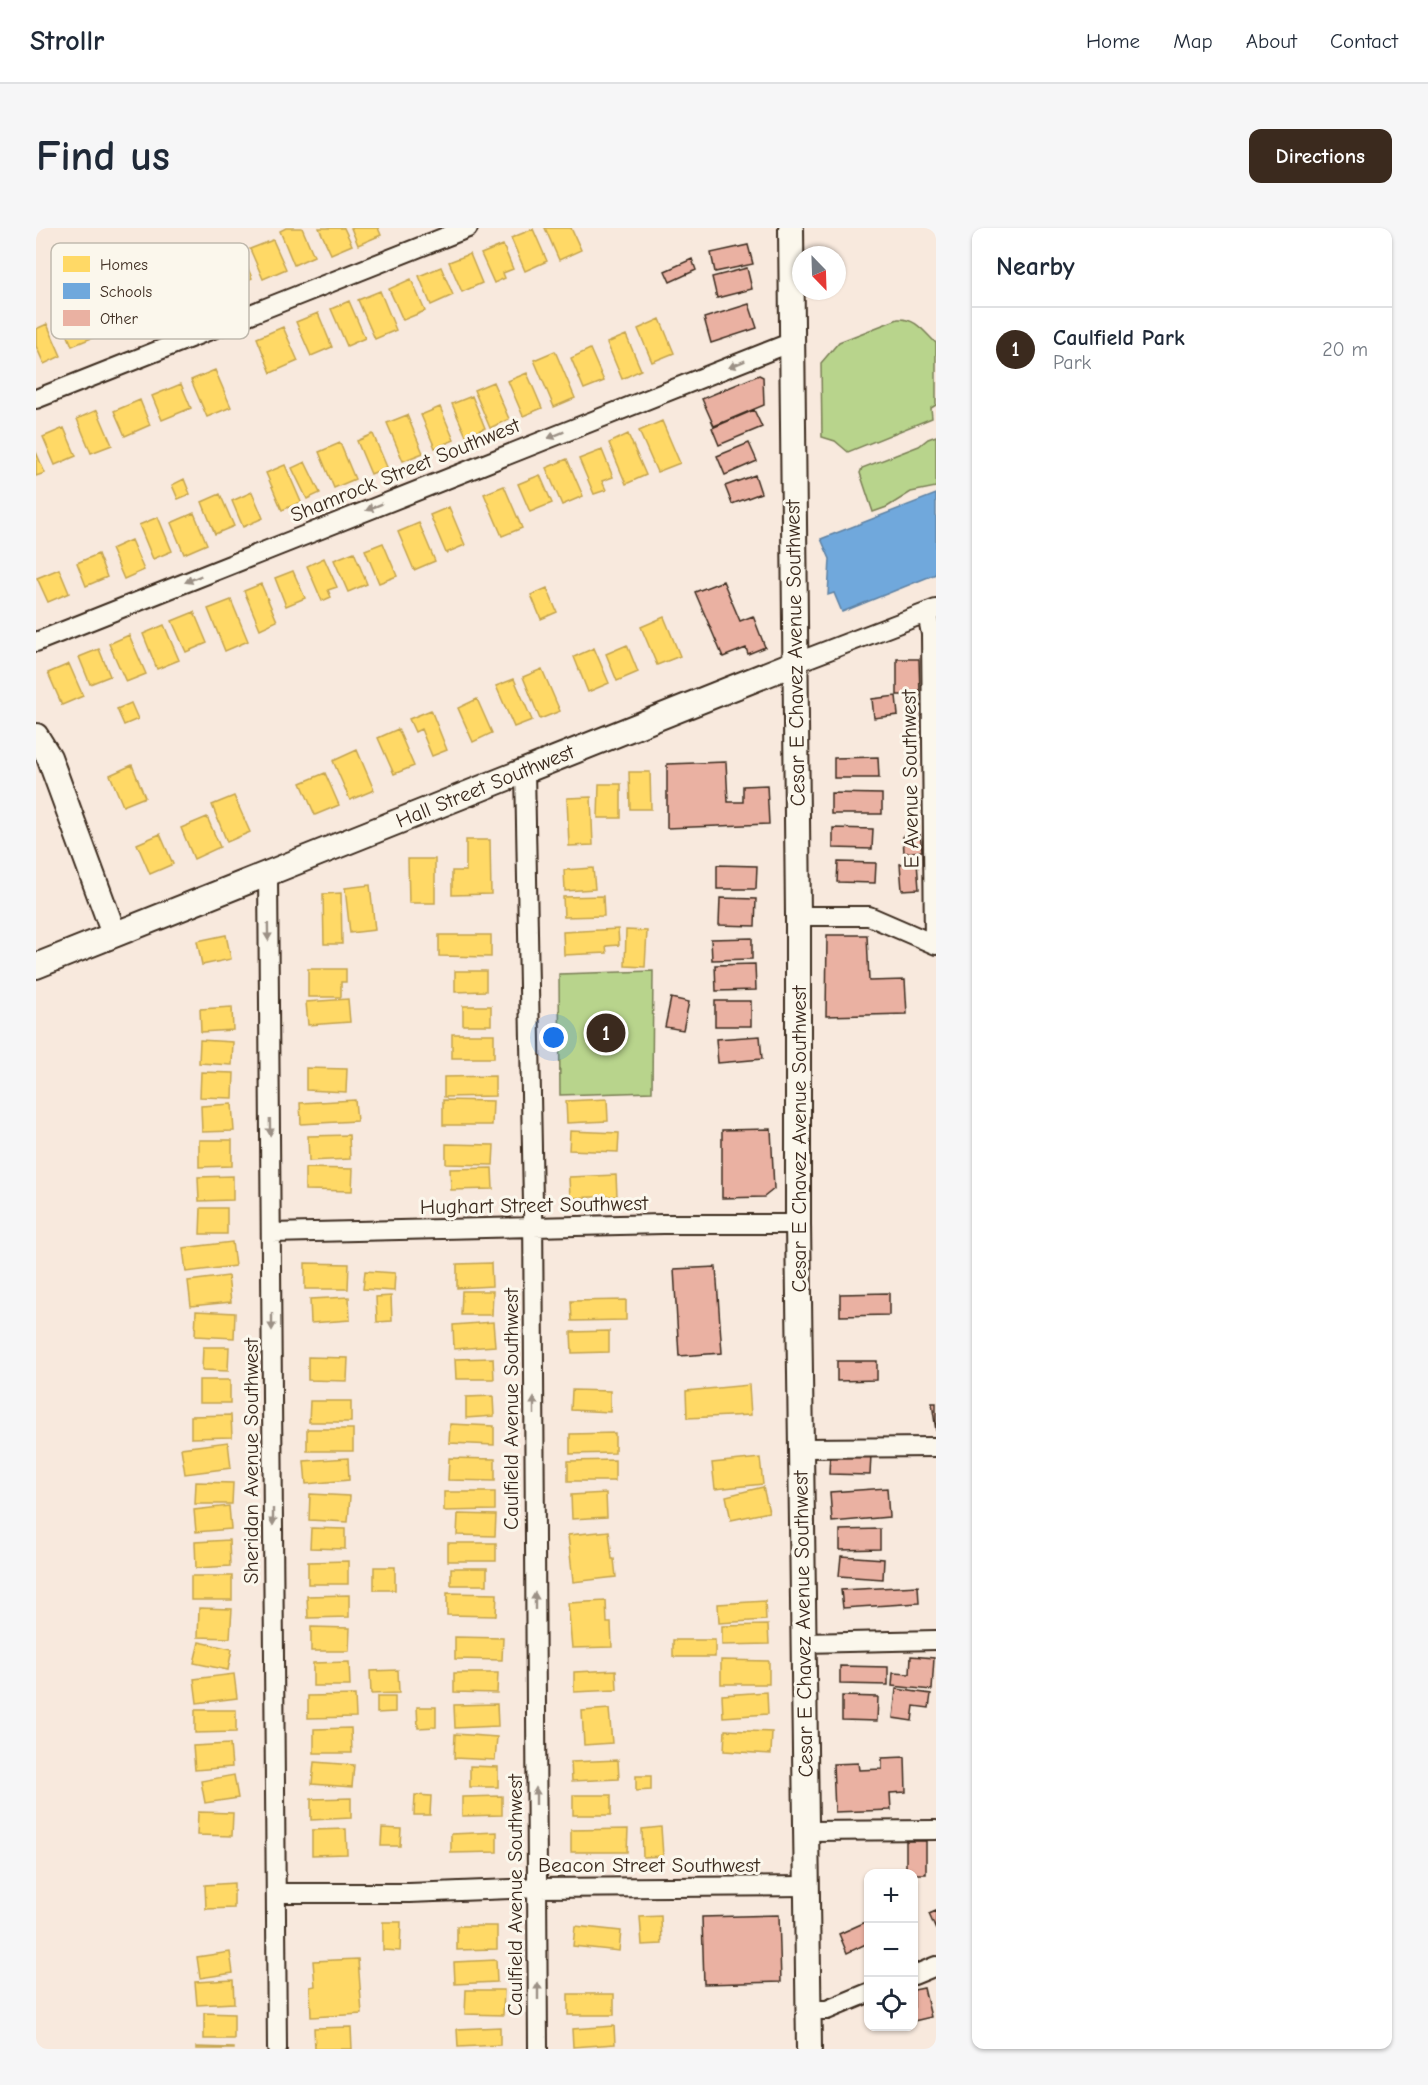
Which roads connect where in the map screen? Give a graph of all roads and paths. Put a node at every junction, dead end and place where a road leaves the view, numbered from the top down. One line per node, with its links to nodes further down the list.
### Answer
1 (468, 228): 3 (street)
2 (791, 228): 5 (main road, Cesar E Chavez Avenue Southwest)
3 (249, 315)
4 (188, 339): 6 (street)
5 (792, 342): 8 (street, Shamrock Street Southwest, one-way to 8); 9 (main road, Cesar E Chavez Avenue Southwest)
6 (36, 399)
7 (931, 611): 9 (street, Hall Street Southwest); 15 (street, E Avenue Southwest)
8 (36, 642)
9 (795, 663): 11 (main road, Hall Street Southwest); 13 (main road, Cesar E Chavez Avenue Southwest)
10 (36, 736): 14 (main road)
11 (525, 770): 12 (main road, Hall Street Southwest); 18 (street, Caulfield Avenue Southwest)
12 (268, 873): 14 (main road, Hall Street Southwest); 19 (street, Sheridan Avenue Southwest, one-way to 19)
13 (798, 916): 15 (street); 17 (main road, Cesar E Chavez Avenue Southwest)
14 (114, 934): 16 (main road, Hall Street Southwest)
15 (935, 945)
16 (36, 966)
17 (798, 1224): 18 (street, Hughart Street Southwest); 21 (main road, Cesar E Chavez Avenue Southwest)
18 (533, 1227): 19 (street, Hughart Street Southwest); 27 (street, Caulfield Avenue Southwest, one-way to 18)
19 (271, 1233): 28 (street, Sheridan Avenue Southwest, one-way to 28)
20 (936, 1447): 21 (street)
21 (802, 1448): 23 (main road, Cesar E Chavez Avenue Southwest)
22 (936, 1640): 23 (street)
23 (804, 1643): 25 (main road, Cesar E Chavez Avenue Southwest)
24 (936, 1830): 25 (street)
25 (806, 1831): 26 (main road, Cesar E Chavez Avenue Southwest)
26 (806, 1886): 27 (street, Beacon Street Southwest); 32 (main road, Cesar E Chavez Avenue Southwest)
27 (537, 1888): 28 (street, Beacon Street Southwest); 34 (street, Caulfield Avenue Southwest, one-way to 27)
28 (276, 1893): 33 (street, Sheridan Avenue Southwest)
29 (936, 1966): 30 (street)
30 (918, 1973)
31 (864, 1995): 32 (street)
32 (807, 2010): 35 (main road, Cesar E Chavez Avenue Southwest)
33 (277, 2049)
34 (538, 2049)
35 (809, 2049)

